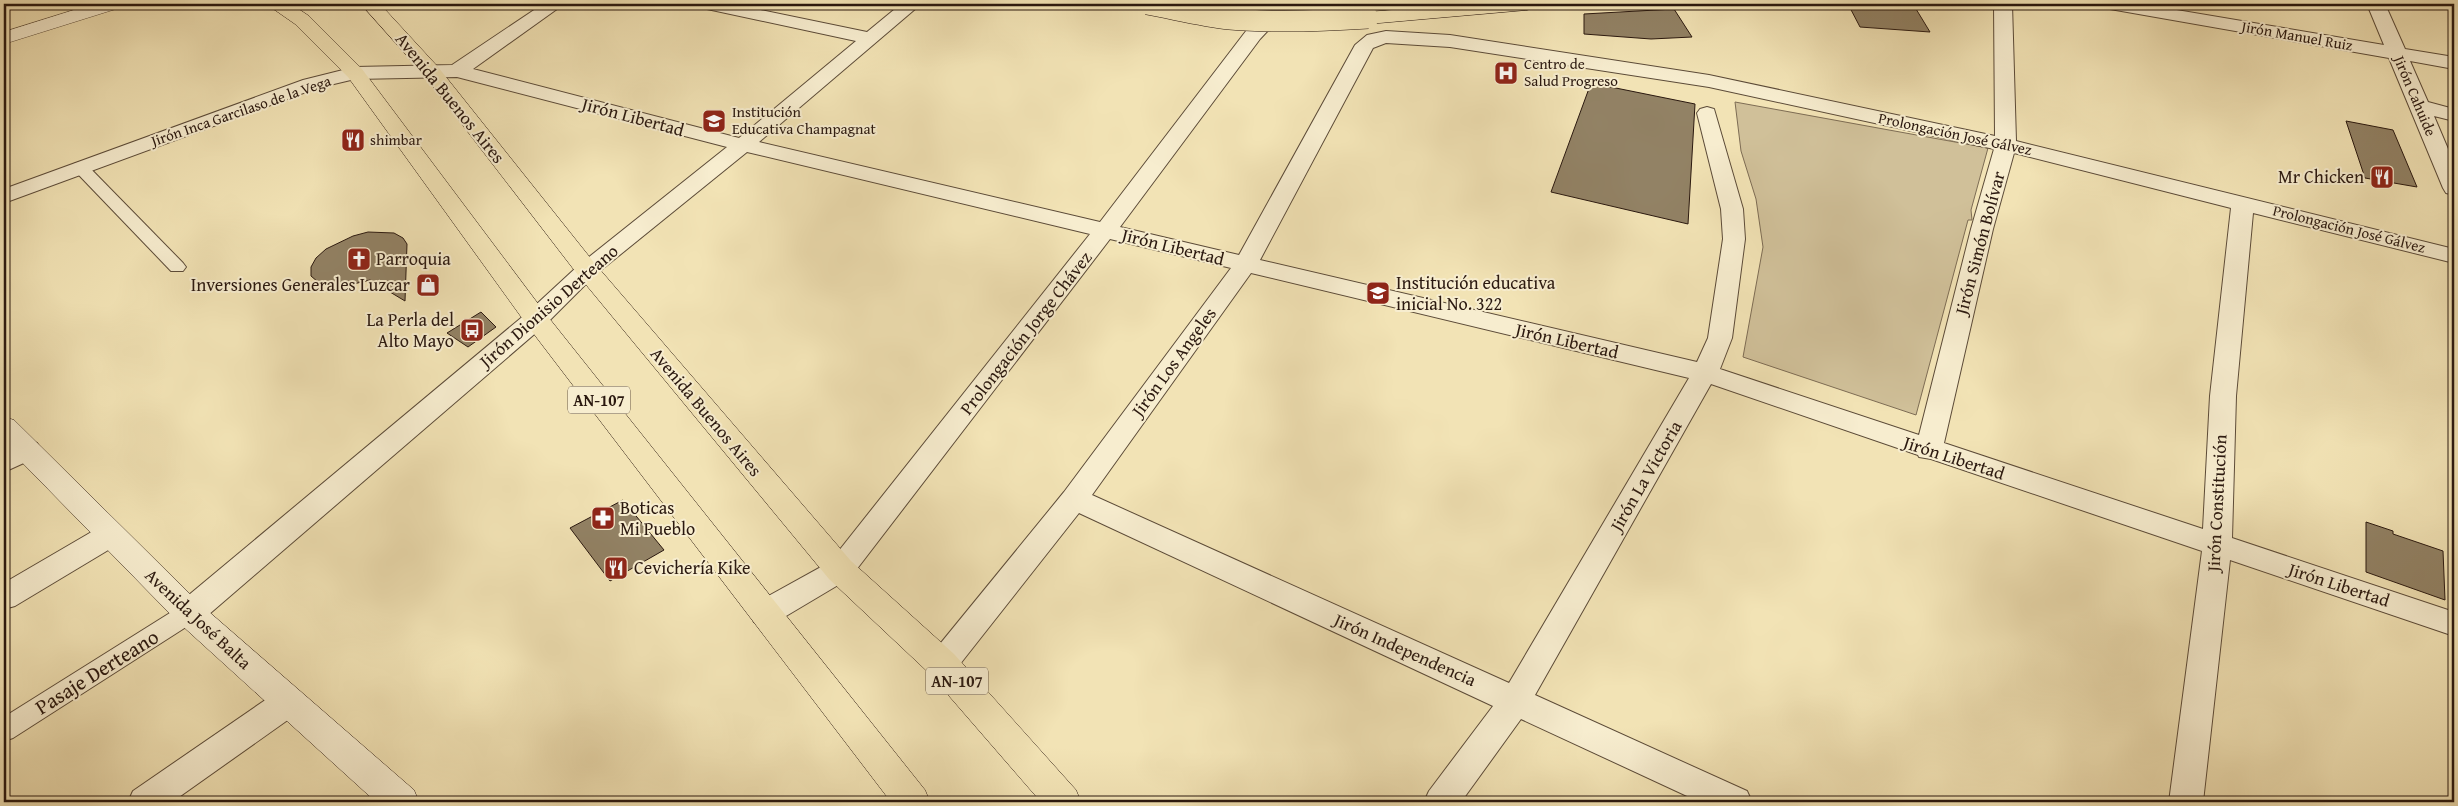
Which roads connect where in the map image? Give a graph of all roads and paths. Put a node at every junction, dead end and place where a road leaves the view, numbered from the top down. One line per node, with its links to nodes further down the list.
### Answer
1 (112, 4): 16 (main road)
2 (279, 4): 23 (main road, AN-107)
3 (370, 4): 21 (main road, Avenida Buenos Aires / AN-107)
4 (555, 4): 22 (street)
5 (707, 4): 17 (street)
6 (912, 4): 17 (street, Jirón Dionisio Derteano)
7 (1147, 4): 15 (main road, bridge)
8 (1222, 4): 13 (street)
9 (1527, 4): 14 (main road)
10 (2003, 4): 28 (street, Jirón Simón Bolívar)
11 (2110, 4): 19 (street, Jirón Manuel Ruiz)
12 (2376, 4): 19 (street, Jirón Cahuide)
13 (1282, 6): 33 (street, Prolongación Jorge Chávez)
14 (1394, 16): 15 (main road); 18 (street, Prolongación José Gálvez)
15 (1370, 28): 18 (street, Prolongación José Gálvez); 35 (street, Jirón Los Angeles)
16 (4, 38)
17 (871, 38): 27 (street, Jirón Dionisio Derteano)
18 (1450, 41): 28 (street, Prolongación José Gálvez)
19 (2396, 53): 20 (street, Jirón Manuel Ruiz); 24 (street, Jirón Cahuide)
20 (2454, 63)
21 (431, 71): 22 (street, Jirón Inca Garcilaso de la Vega); 23 (street, Jirón Inca Garcilaso de la Vega); 37 (main road, Avenida Buenos Aires / AN-107)
22 (457, 71): 27 (street, Jirón Libertad)
23 (355, 73): 29 (street, Jirón Inca Garcilaso de la Vega); 38 (main road, AN-107)
24 (2420, 106): 26 (street); 30 (street, Jirón Cahuide)
25 (1708, 113): 39 (street, Jirón La Victoria)
26 (2454, 115)
27 (743, 145): 33 (street, Jirón Libertad); 37 (street, Jirón Dionisio Derteano)
28 (2006, 145): 32 (street, Prolongación José Gálvez); 41 (street, Jirón Simón Bolívar)
29 (80, 167): 31 (street, Jirón Inca Garcilaso de la Vega); 36 (street)
30 (2454, 188)
31 (4, 196)
32 (2243, 203): 34 (street, Prolongación José Gálvez); 45 (street, Jirón Constitución)
33 (1105, 231): 35 (street, Jirón Libertad); 46 (street, Prolongación Jorge Chávez)
34 (2454, 256)
35 (1245, 265): 39 (street, Jirón Libertad); 43 (street, Jirón Los Angeles)
36 (177, 267)
37 (587, 270): 38 (street, Jirón Dionisio Derteano); 46 (main road, Avenida Buenos Aires / AN-107)
38 (536, 319): 48 (street, Jirón Dionisio Derteano); 49 (main road, AN-107)
39 (1705, 373): 41 (street, Jirón Libertad); 52 (street, Jirón La Victoria)
40 (4, 427): 42 (main road, Avenida José Balta)
41 (1929, 450): 45 (street, Jirón Libertad)
42 (15, 456): 44 (main road, Avenida José Balta)
43 (1074, 499): 51 (street, Jirón Los Angeles); 52 (street, Jirón Independencia)
44 (110, 535): 47 (street); 48 (main road, Avenida José Balta)
45 (2217, 545): 50 (street, Jirón Libertad); 61 (street, Jirón Constitución)
46 (840, 570): 49 (street, Prolongación Jorge Chávez); 51 (main road, Avenida Buenos Aires / AN-107)
47 (4, 597)
48 (189, 613): 53 (main road, Avenida José Balta); 54 (street, Pasaje Derteano)
49 (765, 613): 57 (main road, AN-107)
50 (2454, 624)
51 (942, 664): 58 (main road, Avenida Buenos Aires / AN-107)
52 (1516, 700): 59 (street, Jirón La Victoria); 60 (street, Jirón Independencia)
53 (288, 702): 55 (main road, Avenida José Balta); 56 (street)
54 (4, 730)
55 (387, 798)
56 (144, 802)
57 (912, 802)
58 (1063, 802)
59 (1441, 802)
60 (1735, 802)
61 (2186, 802)

